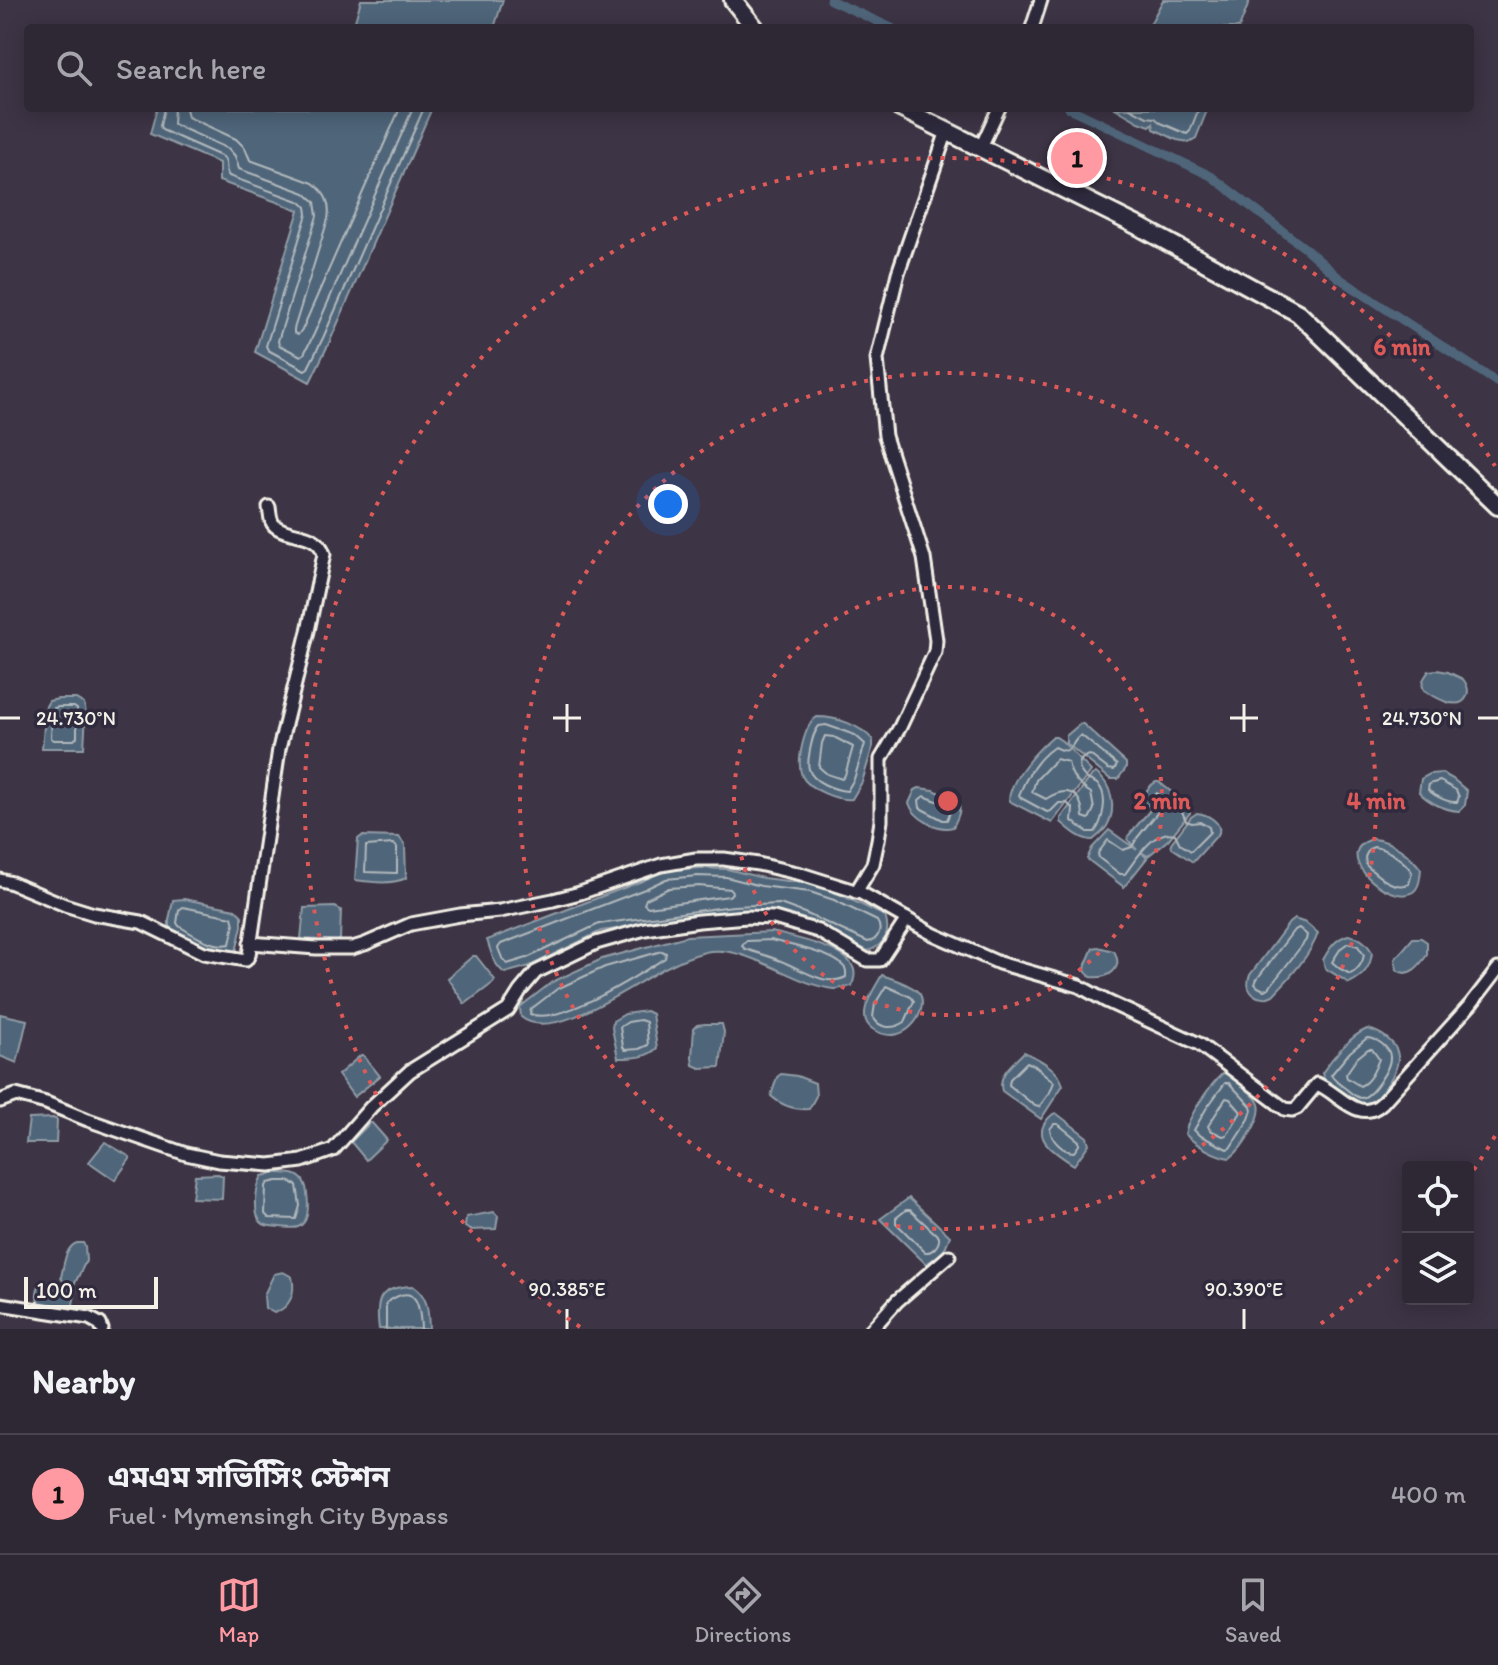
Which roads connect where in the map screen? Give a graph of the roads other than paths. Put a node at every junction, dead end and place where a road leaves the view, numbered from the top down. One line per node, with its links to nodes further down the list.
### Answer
1 (733, 0): 3 (highway)
2 (1041, 0): 4 (street)
3 (752, 24)
4 (1033, 24)
5 (908, 112): 7 (highway)
6 (997, 112): 8 (street)
7 (947, 131): 8 (highway); 12 (street)
8 (981, 147): 9 (highway)
9 (1498, 506)
10 (269, 507): 14 (street)
11 (0, 880): 14 (street)
12 (856, 892): 13 (street); 14 (street)
13 (907, 919): 15 (street); 16 (street)
14 (250, 943)
15 (1498, 969)
16 (0, 1101)
17 (949, 1256): 20 (street)
18 (0, 1304): 19 (street)
19 (102, 1329)
20 (872, 1329)

